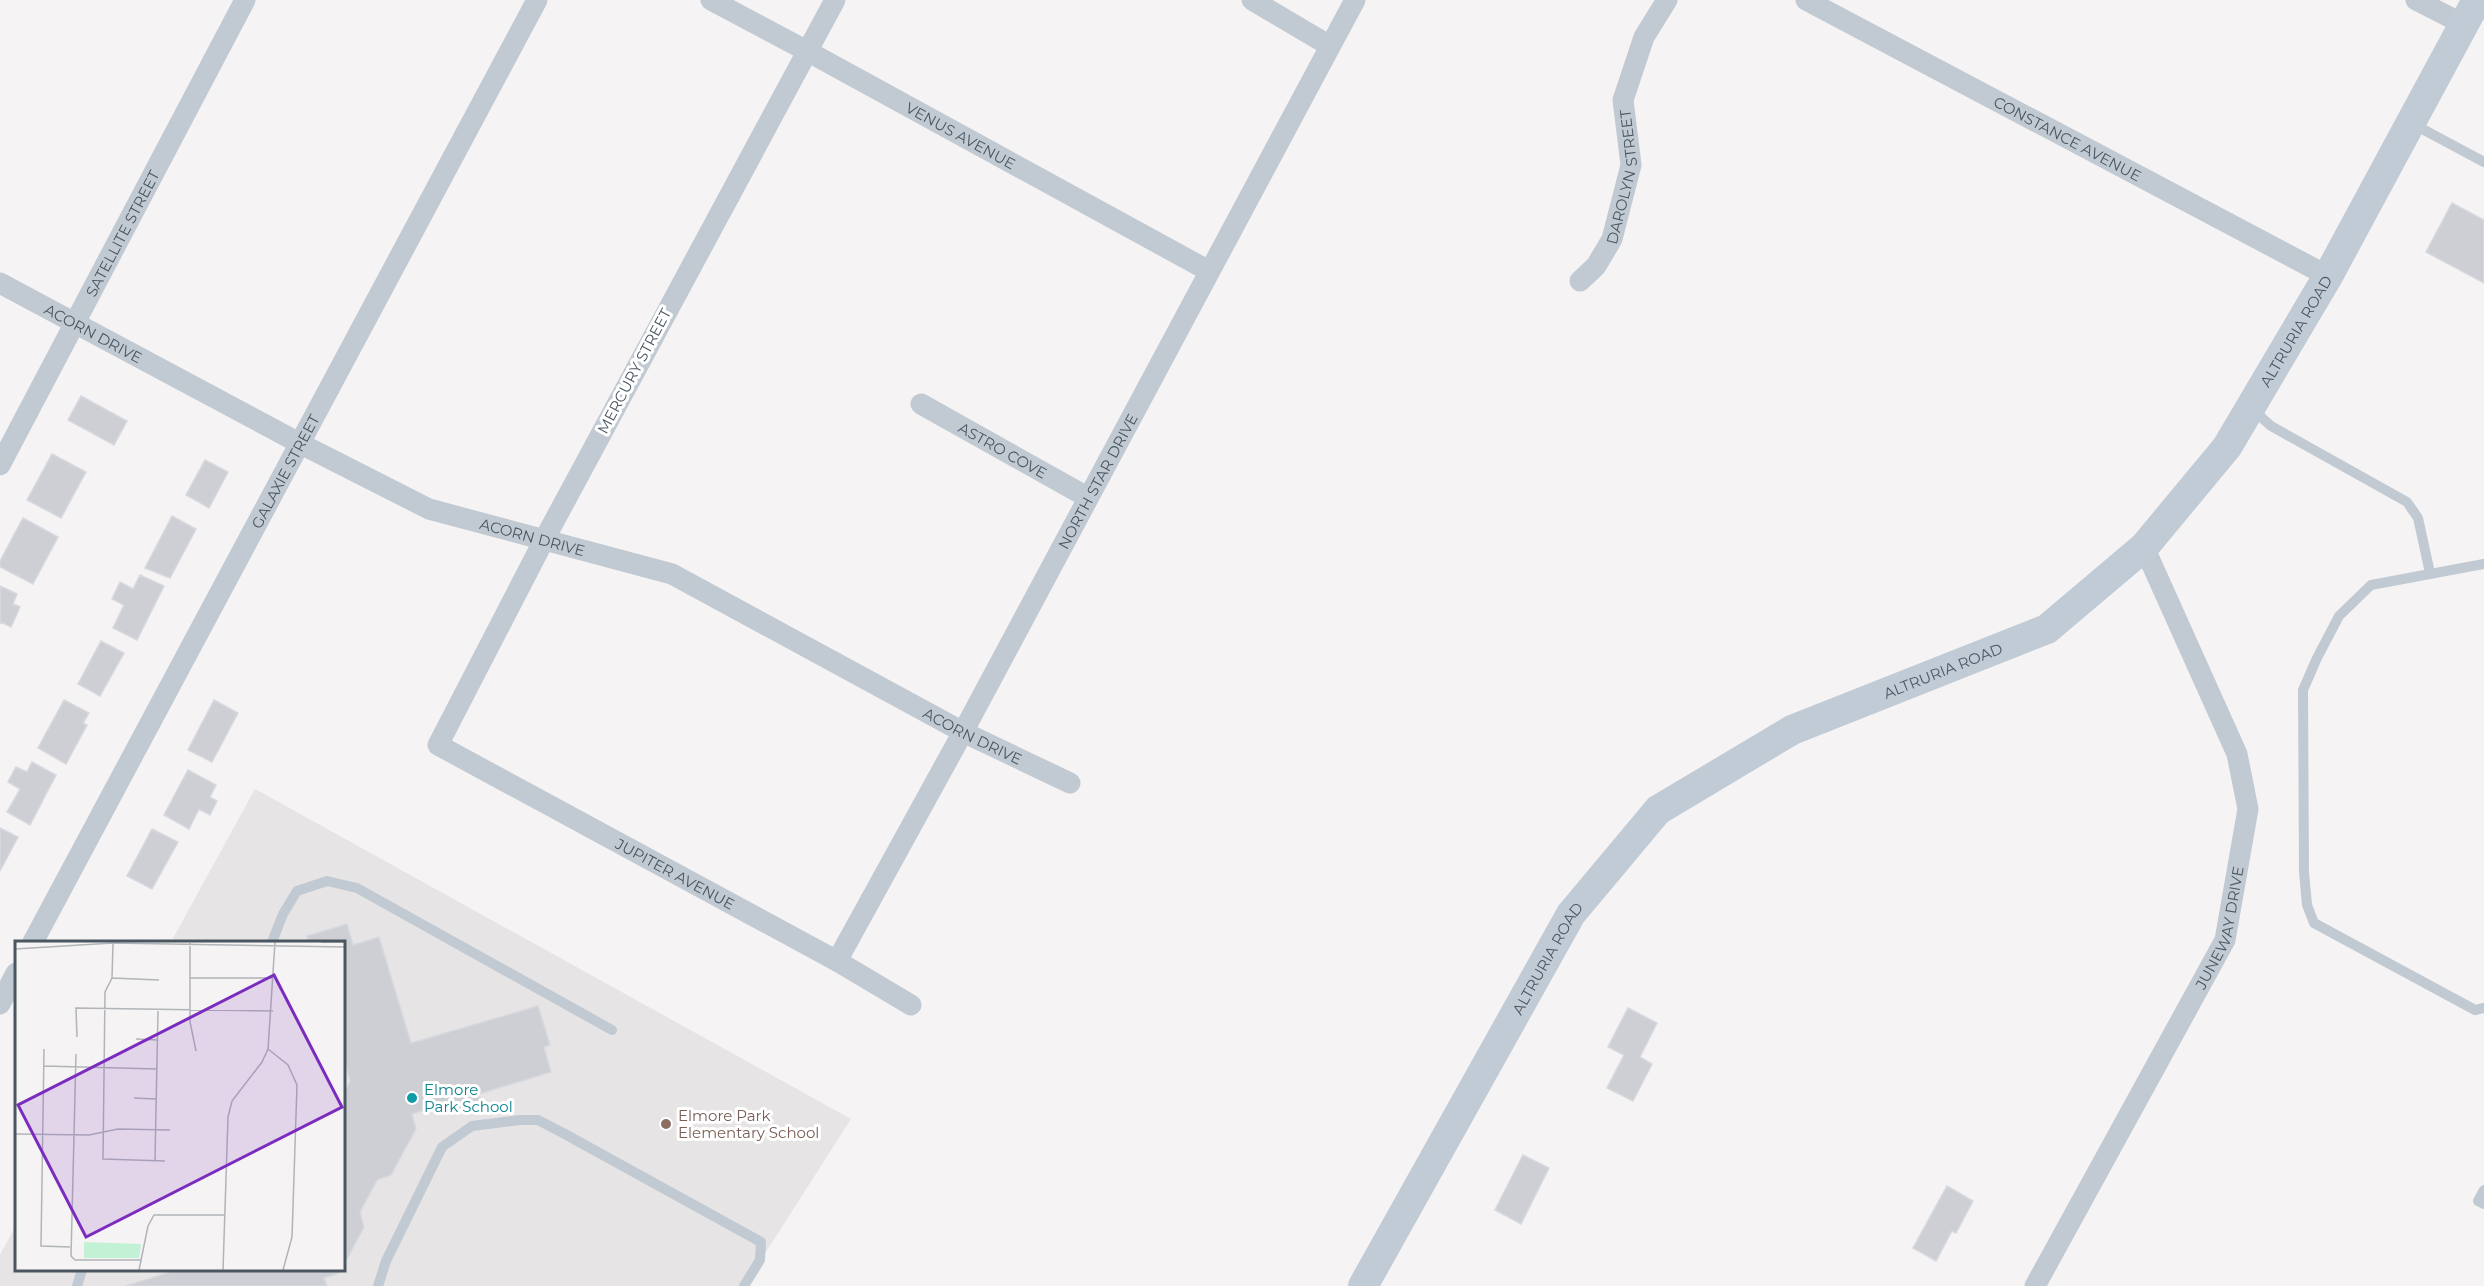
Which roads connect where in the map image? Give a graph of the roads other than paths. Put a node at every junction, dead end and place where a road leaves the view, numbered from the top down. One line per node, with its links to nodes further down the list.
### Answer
1 (245, 0): 19 (street, SATELLITE STREET)
2 (537, 0): 22 (street, GALAXIE STREET)
3 (711, 0): 12 (street, VENUS AVENUE)
4 (835, 0): 12 (street, MERCURY STREET)
5 (1252, 0): 11 (street)
6 (1354, 0): 11 (street, NORTH STAR DRIVE)
7 (1667, 0): 17 (street, DAROLYN STREET)
8 (1806, 0): 16 (street, CONSTANCE AVENUE)
9 (2416, 0): 10 (street)
10 (2470, 12): 13 (street, ALTRURIA ROAD)
11 (1330, 46): 15 (street, NORTH STAR DRIVE)
12 (807, 51): 15 (street, VENUS AVENUE); 25 (street, MERCURY STREET)
13 (2410, 123): 14 (lane); 16 (street, ALTRURIA ROAD)
14 (2484, 162)
15 (1209, 271): 24 (street, NORTH STAR DRIVE)
16 (2328, 276): 20 (street, ALTRURIA ROAD)
17 (1580, 280)
18 (0, 283): 19 (street, ACORN DRIVE)
19 (75, 323): 22 (street, ACORN DRIVE); 23 (street, SATELLITE STREET)
20 (2253, 403): 26 (street, ALTRURIA ROAD); 28 (lane)
21 (921, 404): 24 (street, ASTRO COVE)
22 (301, 444): 25 (street, ACORN DRIVE); 32 (street, GALAXIE STREET)
23 (0, 465)
24 (1087, 496): 29 (street, NORTH STAR DRIVE)
25 (544, 540): 29 (street, ACORN DRIVE); 30 (street, MERCURY STREET)
26 (2144, 547): 46 (street, ALTRURIA ROAD); 47 (street, JUNEWAY DRIVE)
27 (2484, 564): 28 (lane)
28 (2430, 573): 38 (lane)
29 (963, 732): 31 (street, ACORN DRIVE); 34 (street, NORTH STAR DRIVE)
30 (438, 745): 34 (street, JUPITER AVENUE)
31 (1070, 783)
32 (34, 941)
33 (272, 941): 39 (lane)
34 (837, 961): 37 (street, JUPITER AVENUE)
35 (15, 976): 36 (street)
36 (0, 1004)
37 (911, 1005)
38 (2484, 1008)
39 (612, 1030)
40 (2484, 1190): 41 (lane)
41 (2484, 1204)
42 (81, 1271): 43 (lane)
43 (77, 1286)
44 (378, 1286): 45 (lane)
45 (744, 1286)
46 (1363, 1286)
47 (2035, 1286)

